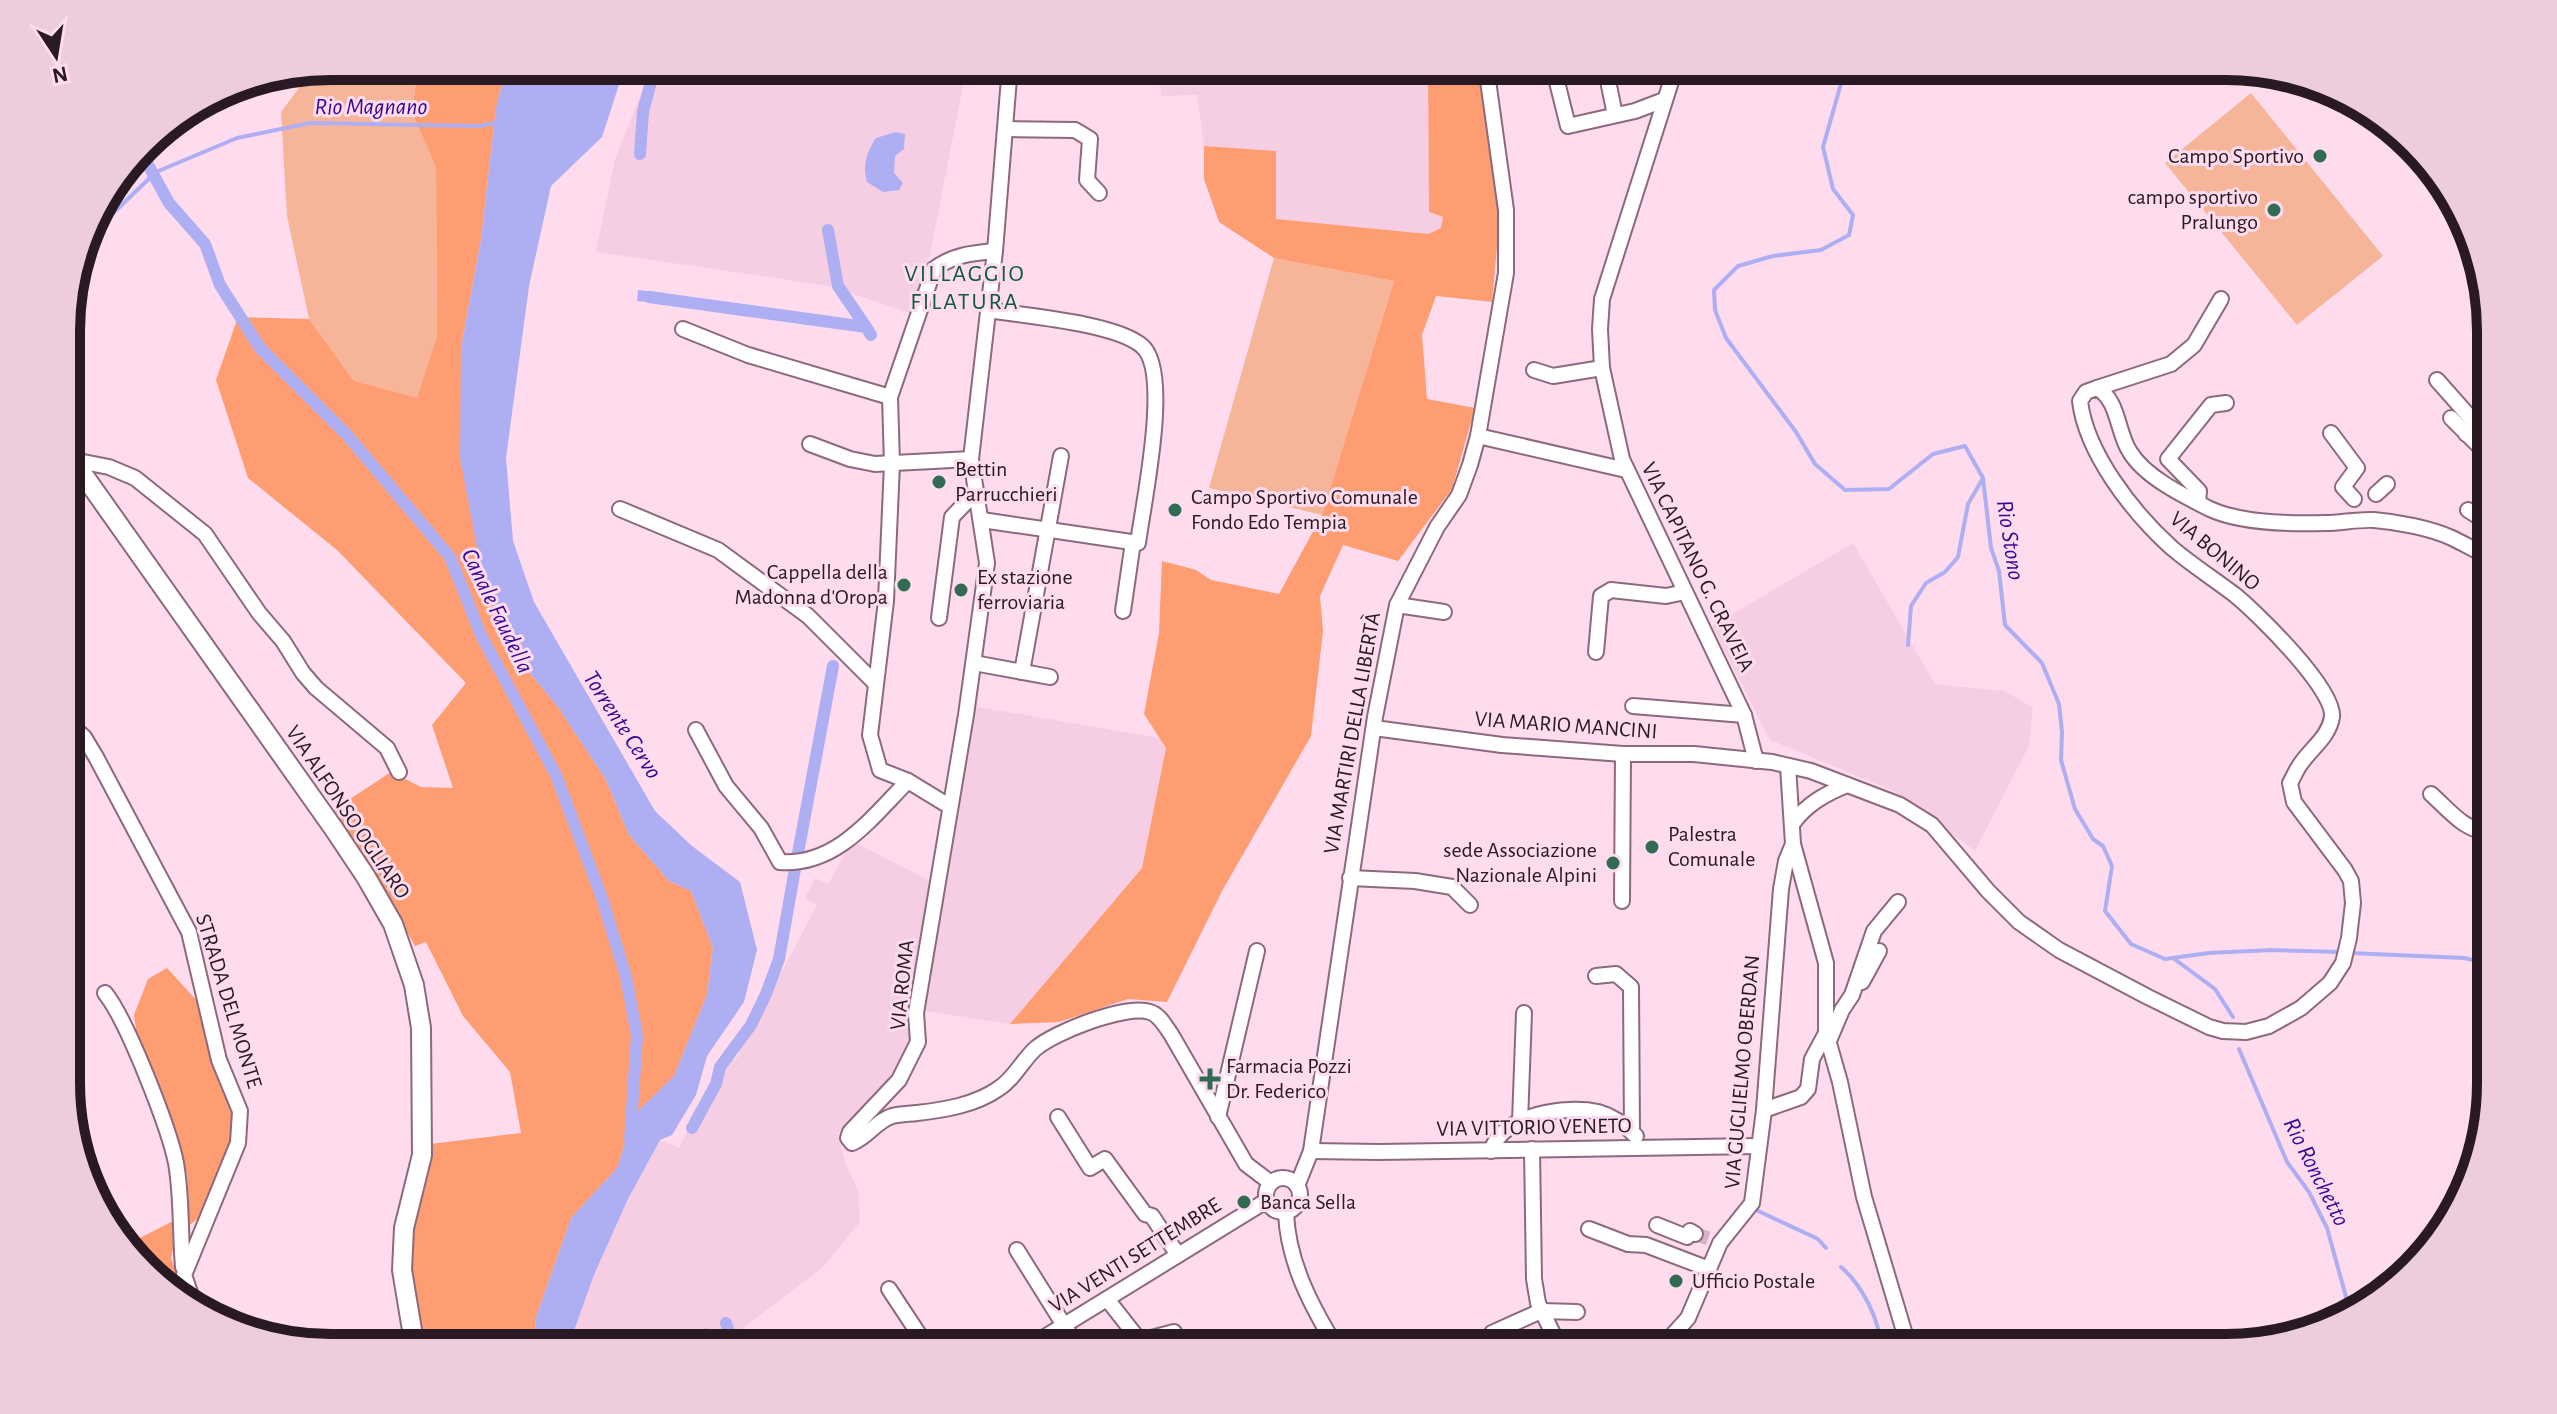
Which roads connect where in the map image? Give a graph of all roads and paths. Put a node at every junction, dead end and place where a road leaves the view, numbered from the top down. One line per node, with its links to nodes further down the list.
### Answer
1 (1009, 80): 8 (street, VIA ROMA)
2 (1488, 80): 23 (street, VIA MARTIRI DELLA LIBERTÀ)
3 (1556, 80): 7 (street)
4 (1608, 80): 7 (street)
5 (1671, 80): 6 (street, VIA CAPITANO G. CRAVEIA)
6 (1664, 100): 7 (street); 14 (street, VIA CAPITANO G. CRAVEIA)
7 (1615, 115)
8 (1007, 129): 9 (street); 10 (street, VIA ROMA)
9 (1099, 193)
10 (995, 251): 12 (street, VIA ROMA); 18 (street)
11 (2221, 299): 17 (street)
12 (988, 310): 28 (street, VIA ROMA); 40 (street)
13 (683, 329): 18 (street)
14 (1602, 368): 15 (street); 30 (street, VIA CAPITANO G. CRAVEIA)
15 (1534, 370)
16 (2437, 380): 22 (street)
17 (2097, 388): 33 (street, VIA BONINO); 62 (street, VIA BONINO)
18 (890, 397): 29 (street)
19 (2226, 403): 33 (street)
20 (2451, 418): 22 (street)
21 (2331, 433): 34 (street)
22 (2466, 434): 25 (street)
23 (1478, 436): 30 (street); 43 (street, VIA MARTIRI DELLA LIBERTÀ)
24 (810, 444): 29 (street)
25 (2477, 445)
26 (1061, 456): 39 (street)
27 (81, 459): 60 (street)
28 (971, 459): 29 (street); 32 (street, VIA ROMA)
29 (892, 464): 51 (street)
30 (1626, 470): 42 (street, VIA CAPITANO G. CRAVEIA)
31 (81, 471): 112 (main road, VIA ALFONSO OGLIARO)
32 (975, 493): 38 (street, VIA ROMA); 46 (street)
33 (2198, 502): 34 (street, VIA BONINO)
34 (2370, 502): 41 (street, VIA BONINO)
35 (620, 509): 51 (street)
36 (2468, 510): 37 (street)
37 (2477, 516)
38 (982, 520): 39 (street); 48 (street, VIA ROMA)
39 (1049, 530): 40 (street); 49 (street)
40 (1133, 542): 44 (street)
41 (2477, 551)
42 (1685, 592): 47 (street); 53 (street, VIA CAPITANO G. CRAVEIA)
43 (1397, 605): 45 (street); 54 (street, VIA MARTIRI DELLA LIBERTÀ)
44 (1123, 611)
45 (1444, 612)
46 (939, 618)
47 (1596, 652)
48 (974, 663): 49 (street); 64 (street, VIA ROMA)
49 (1022, 672): 50 (street)
50 (1050, 677)
51 (875, 683): 61 (street)
52 (1633, 706): 53 (street)
53 (1744, 715): 58 (street, VIA CAPITANO G. CRAVEIA)
54 (1374, 728): 57 (street, VIA MARIO MANCINI); 68 (street, VIA MARTIRI DELLA LIBERTÀ)
55 (696, 730): 61 (street)
56 (80, 734): 99 (street, STRADA DEL MONTE)
57 (1623, 754): 58 (street, VIA MARIO MANCINI); 69 (street)
58 (1756, 761): 59 (street)
59 (1788, 766): 62 (street); 65 (street, VIA GUGLIELMO OBERDAN)
60 (399, 772)
61 (908, 781): 64 (street)
62 (1847, 785): 65 (street)
63 (2431, 794): 66 (street)
64 (949, 806): 81 (street, VIA ROMA)
65 (1793, 823): 67 (street, VIA GUGLIELMO OBERDAN)
66 (2477, 830)
67 (1793, 844): 78 (street); 79 (street, VIA GUGLIELMO OBERDAN)
68 (1350, 878): 71 (street); 87 (street, VIA MARTIRI DELLA LIBERTÀ)
69 (1622, 901)
70 (1898, 902): 76 (street)
71 (1470, 905)
72 (1257, 951): 81 (street)
73 (1879, 951): 76 (street)
74 (1596, 976): 83 (street)
75 (105, 993): 99 (street)
76 (1852, 995): 78 (street)
77 (1524, 1013): 82 (street)
78 (1827, 1038): 79 (street); 111 (street)
79 (1764, 1110): 85 (street, VIA GUGLIELMO OBERDAN)
80 (1058, 1117): 97 (street)
81 (1218, 1117): 89 (street, VIA ROMA)
82 (1520, 1122): 83 (street); 88 (street)
83 (1632, 1132): 84 (street)
84 (1645, 1146): 85 (street, VIA VITTORIO VENETO); 86 (street, VIA VITTORIO VENETO)
85 (1758, 1146): 98 (street, VIA GUGLIELMO OBERDAN)
86 (1532, 1149): 88 (street, VIA VITTORIO VENETO); 103 (street)
87 (1311, 1151): 88 (street, VIA VITTORIO VENETO); 90 (street, VIA MARTIRI DELLA LIBERTÀ)
88 (1491, 1151)
89 (1271, 1183): 90 (street); 91 (street)
90 (1297, 1186): 92 (street)
91 (1266, 1201): 92 (street); 97 (street, VIA VENTI SETTEMBRE)
92 (1286, 1213): 107 (street)
93 (1657, 1225): 95 (street)
94 (1589, 1229): 98 (street)
95 (1695, 1234)
96 (1017, 1250): 105 (street)
97 (1178, 1255): 102 (street, VIA VENTI SETTEMBRE)
98 (1709, 1269): 110 (street, VIA GUGLIELMO OBERDAN)
99 (184, 1275): 101 (street)
100 (889, 1289): 113 (street)
101 (189, 1291)
102 (1107, 1299): 105 (street, VIA VENTI SETTEMBRE); 116 (street)
103 (1541, 1311): 104 (street); 108 (street); 109 (street)
104 (1577, 1312)
105 (1065, 1324): 114 (street, VIA VENTI SETTEMBRE); 115 (street)
106 (1174, 1332): 117 (street)
107 (1329, 1333)
108 (1492, 1333)
109 (1552, 1333)
110 (1674, 1333)
111 (1905, 1333)
112 (413, 1334)
113 (919, 1334)
114 (1050, 1334)
115 (1070, 1334)
116 (1134, 1334)
117 (1168, 1334)

